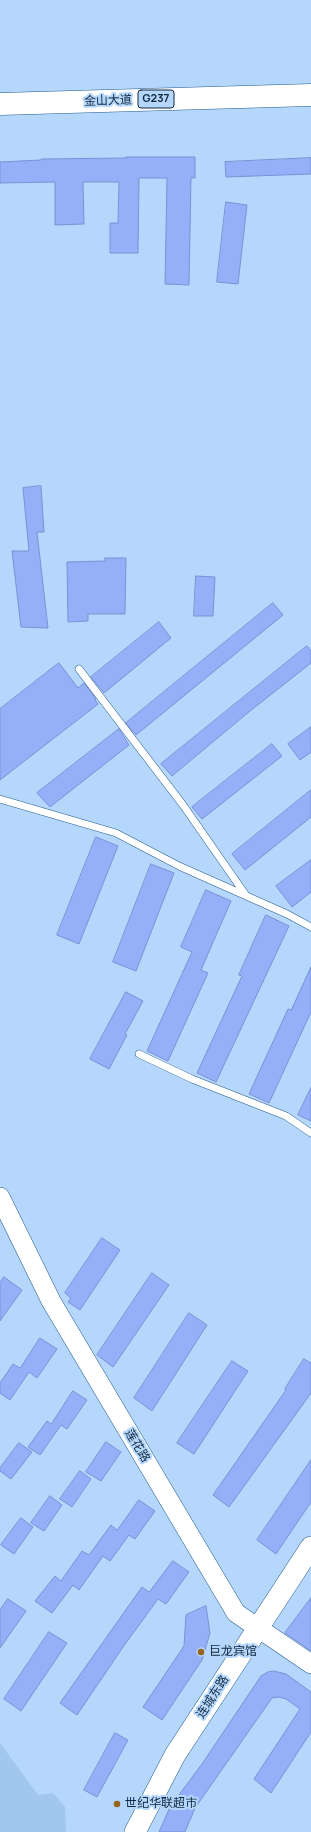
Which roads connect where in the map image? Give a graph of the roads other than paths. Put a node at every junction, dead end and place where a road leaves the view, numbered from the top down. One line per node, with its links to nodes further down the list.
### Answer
1 (311, 95): 2 (highway, 金山大道 / G237)
2 (0, 104)
3 (311, 108): 4 (highway, 金山大道 / G237)
4 (0, 116)
5 (79, 669): 7 (lane)
6 (0, 799): 7 (lane)
7 (245, 895): 8 (lane)
8 (311, 927)
9 (138, 1054): 10 (lane)
10 (311, 1133)
11 (0, 1197): 13 (main road, 莲花路)
12 (311, 1547): 13 (main road, 连城东路)
13 (258, 1628): 14 (main road, 莲花路); 15 (main road, 连城东路)
14 (311, 1664)
15 (135, 1832)

